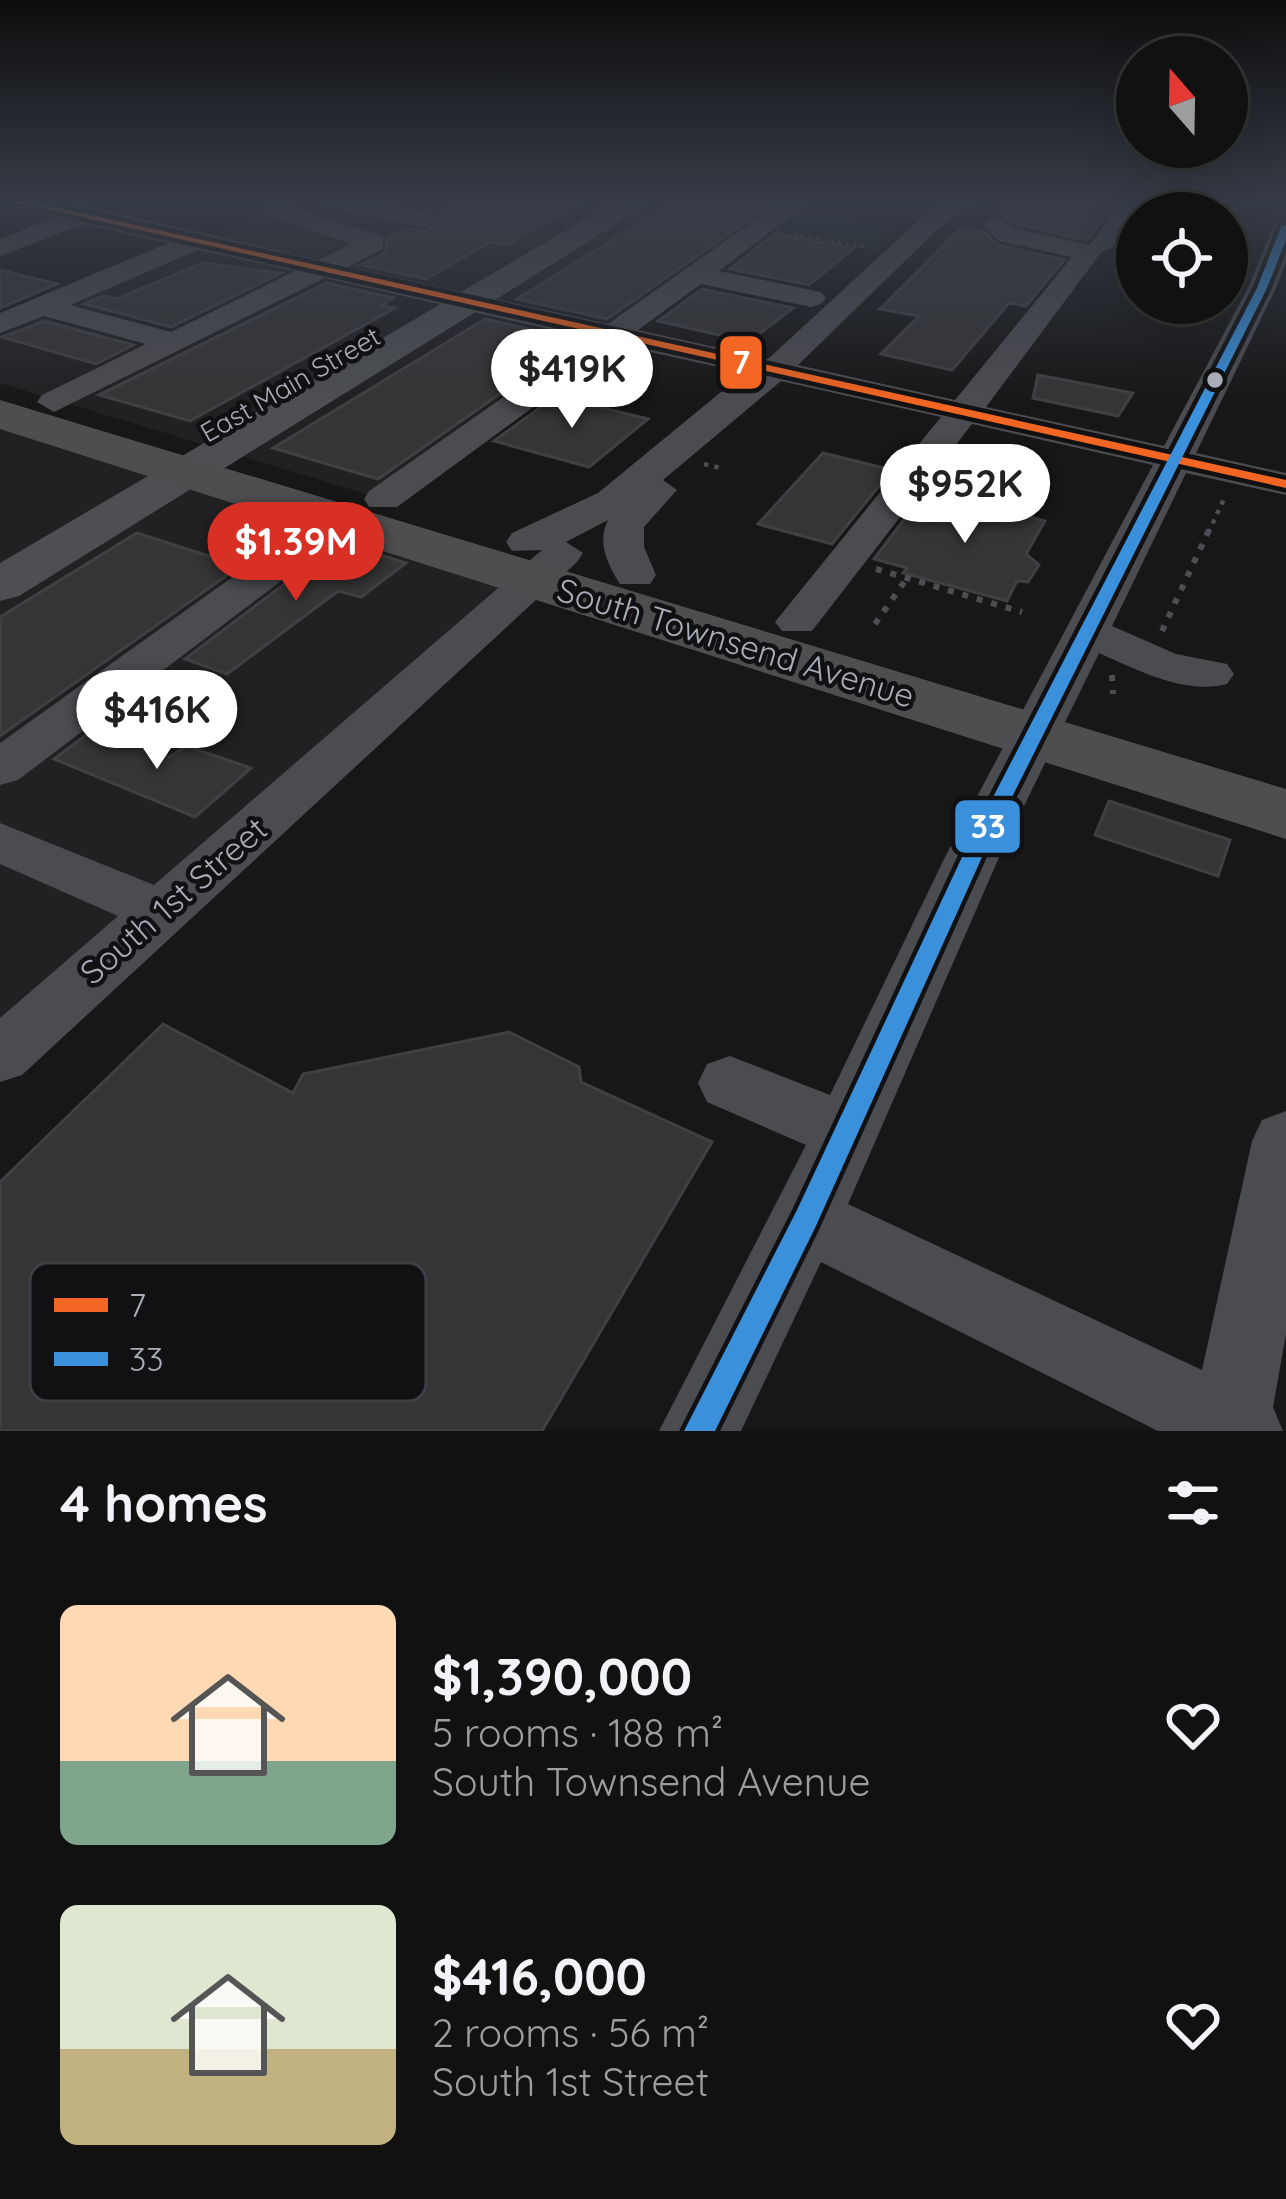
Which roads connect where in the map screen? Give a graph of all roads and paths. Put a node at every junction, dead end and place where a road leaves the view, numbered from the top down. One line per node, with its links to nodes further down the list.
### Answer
1 (134, 269): 11 (street)
2 (320, 269): 9 (street)
3 (505, 269): 13 (main road, East Main Street)
4 (512, 269): 13 (main road, East Main Street)
5 (706, 269): 10 (street)
6 (882, 269): 19 (street, South 1st Street)
7 (1077, 269): 21 (street)
8 (1277, 269): 14 (street)
9 (325, 270): 13 (street); 16 (street)
10 (697, 275): 12 (street); 17 (street)
11 (85, 290): 15 (street); 16 (street)
12 (811, 298)
13 (456, 299): 17 (street); 22 (main road, East Main Street)
14 (1270, 305): 23 (street)
15 (15, 320): 18 (street)
16 (205, 328): 18 (street)
17 (600, 340): 19 (street); 26 (street)
18 (176, 343): 20 (street)
19 (761, 383): 21 (street); 28 (street, South 1st Street); 30 (street, South 1st Street)
20 (14, 410): 22 (highway, South Townsend Avenue)
21 (960, 412): 23 (street); 29 (street)
22 (187, 454): 26 (highway, South Townsend Avenue); 27 (main road); 32 (main road)
23 (1174, 459): 24 (street); 36 (street)
24 (1286, 484)
25 (1223, 499): 37 (path)
26 (359, 510): 28 (highway, South Townsend Avenue); 41 (street)
27 (0, 551)
28 (540, 558): 30 (highway, South Townsend Avenue); 39 (highway, South Townsend Avenue); 44 (street, South 1st Street)
29 (846, 559): 31 (path); 34 (street)
30 (635, 575): 34 (highway, South Townsend Avenue)
31 (907, 578): 33 (path); 35 (path)
32 (0, 585)
33 (1022, 612)
34 (797, 622): 39 (highway, South Townsend Avenue)
35 (874, 625)
36 (1086, 631): 37 (street); 39 (street)
37 (1148, 659): 38 (street); 39 (path)
38 (1211, 674)
39 (1067, 708): 40 (highway, South Townsend Avenue); 42 (highway, South Townsend Avenue); 47 (street)
40 (1286, 767)
41 (0, 768)
42 (1286, 814)
43 (0, 842): 44 (street)
44 (163, 912): 45 (street, South 1st Street)
45 (0, 1056)
46 (730, 1083): 47 (street)
47 (846, 1132): 49 (street)
48 (1286, 1141): 50 (street)
49 (806, 1219): 50 (street); 51 (street)
50 (1234, 1429)
51 (699, 1431)

